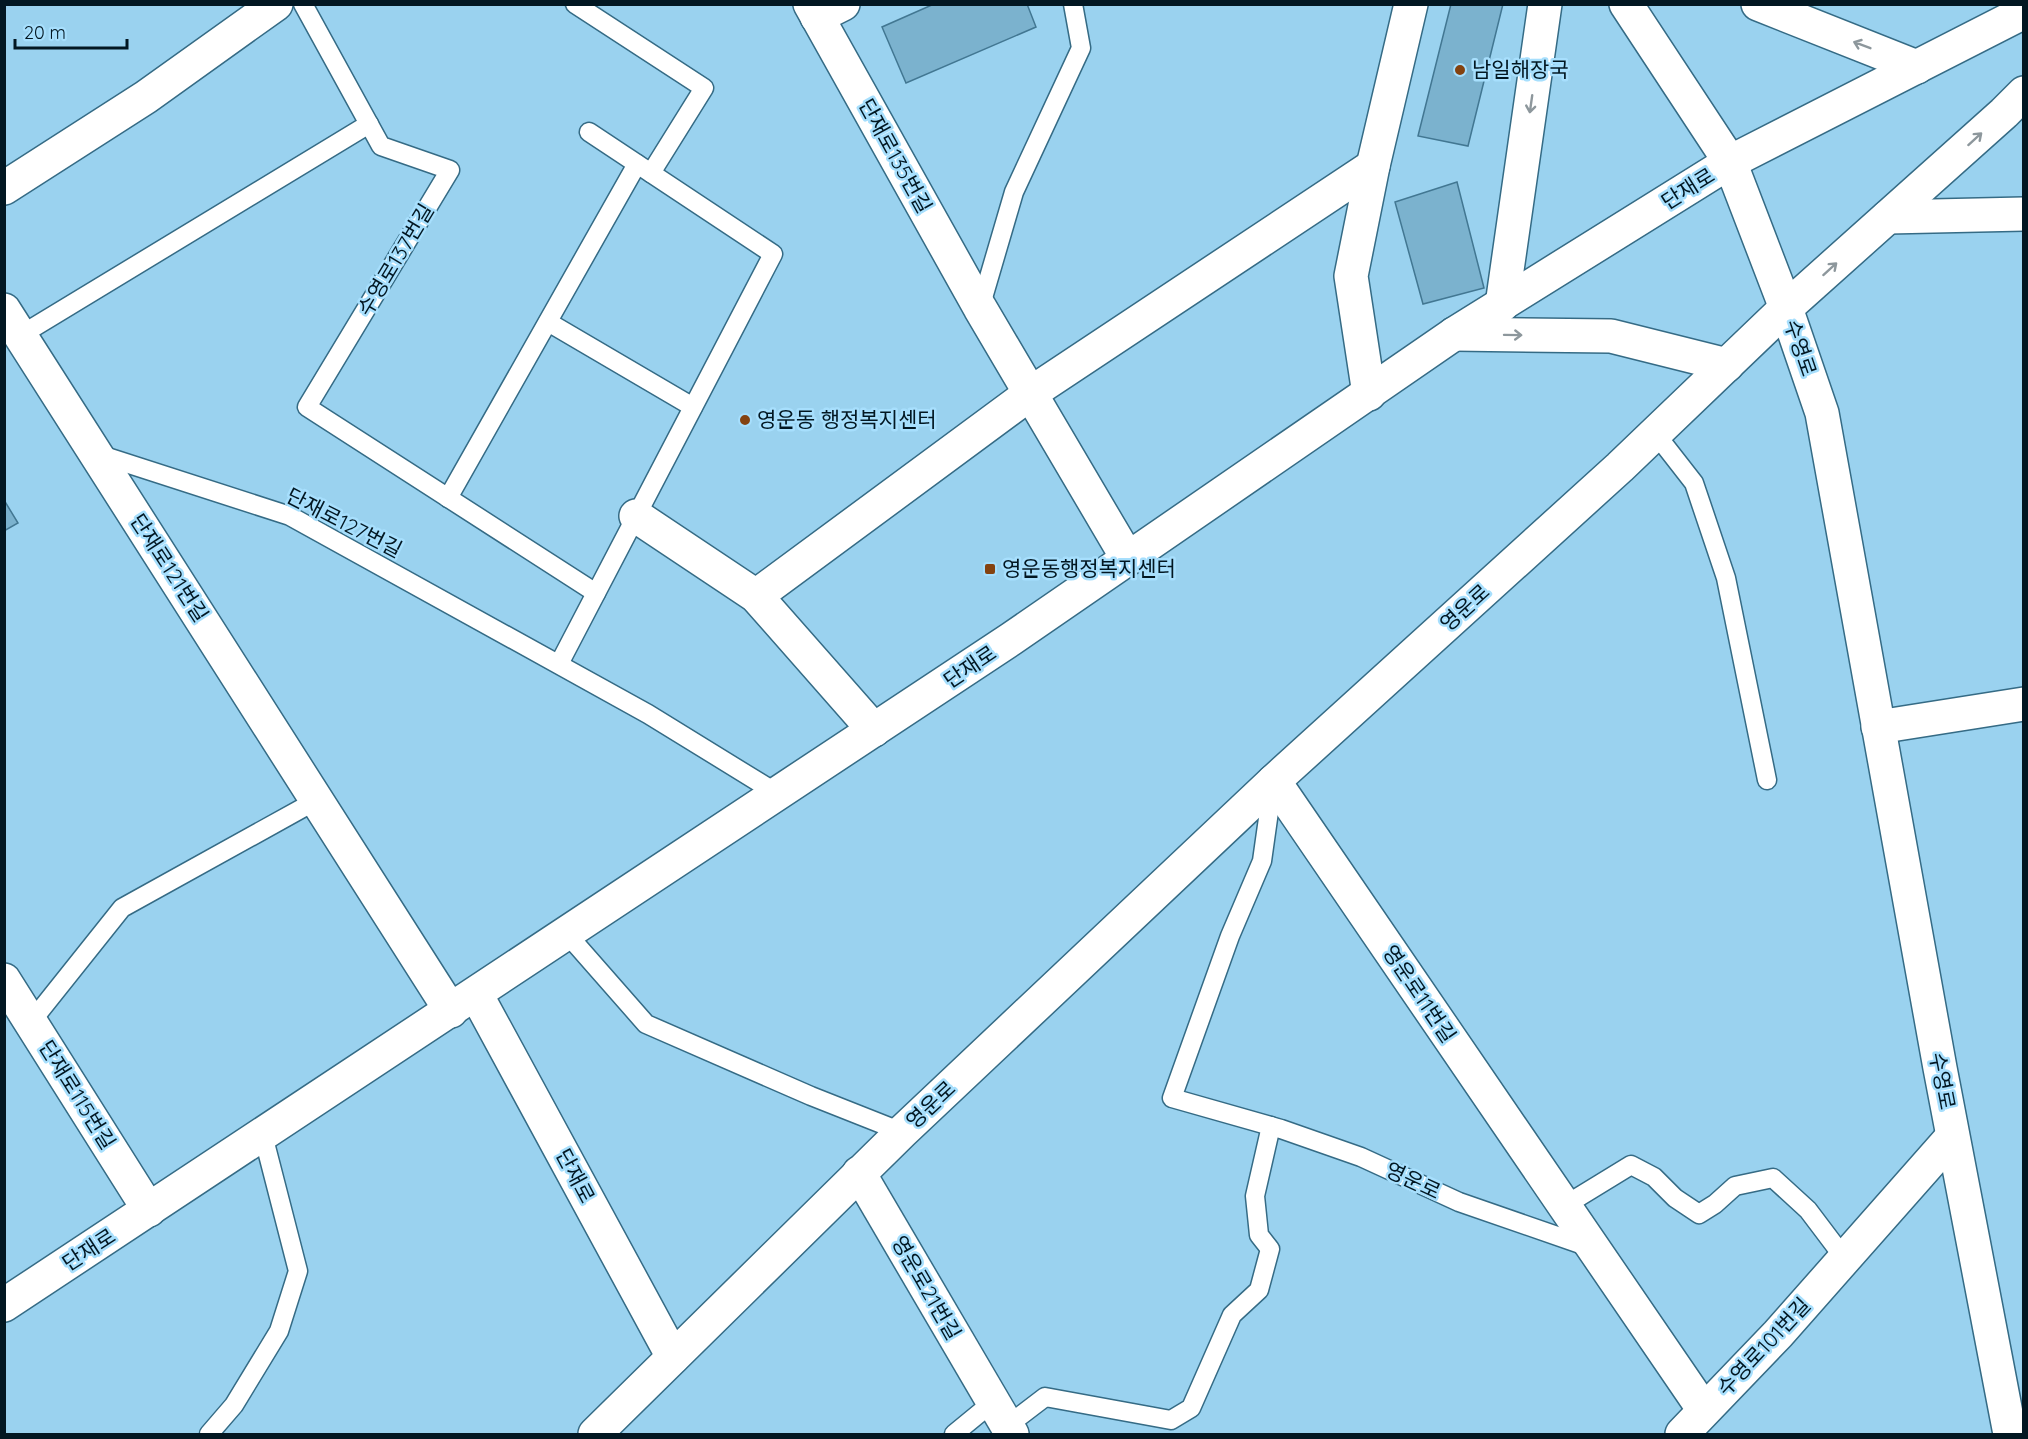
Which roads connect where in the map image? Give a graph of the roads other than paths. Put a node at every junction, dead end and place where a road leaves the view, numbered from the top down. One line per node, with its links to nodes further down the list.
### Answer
1 (276, 4): 18 (street)
2 (303, 4): 13 (lane, 수영로137번길)
3 (575, 4): 17 (lane)
4 (1073, 4): 22 (lane)
5 (1411, 4): 16 (street)
6 (1545, 4): 21 (street, one-way to 21)
7 (1626, 4): 15 (street, 수영로)
8 (1758, 4): 11 (street, one-way to 8)
9 (823, 9): 22 (street, 단재로135번길)
10 (2024, 12): 11 (street, 단재로)
11 (1917, 67): 15 (street, 단재로)
12 (2024, 93): 20 (street, 영운로, one-way to 12)
13 (369, 124): 24 (lane, 단재로121번길); 33 (lane, 수영로137번길)
14 (589, 132): 17 (lane)
15 (1730, 162): 21 (street, 단재로); 23 (street, 수영로)
16 (1373, 166): 28 (street); 29 (street)
17 (644, 168): 25 (lane); 30 (lane)
18 (4, 188)
19 (2024, 214): 20 (street)
20 (1887, 217): 23 (street, 영운로, one-way to 20)
21 (1502, 305): 26 (street, 단재로)
22 (980, 308): 28 (street, 단재로135번길)
23 (1786, 308): 27 (street, 영운로); 40 (street, 수영로)
24 (13, 322): 32 (street, 단재로121번길)
25 (548, 322): 30 (lane); 33 (lane)
26 (1454, 334): 27 (street, one-way to 27); 29 (street, 단재로)
27 (1727, 364): 31 (street, 영운로)
28 (1031, 393): 35 (street, 단재로135번길); 37 (street)
29 (1369, 394): 35 (street, 단재로)
30 (693, 407): 34 (lane)
31 (1655, 433): 42 (lane); 43 (street, 영운로)
32 (95, 453): 38 (lane, 단재로127번길); 45 (street, 단재로121번길)
33 (448, 498): 36 (lane, 수영로137번길)
34 (636, 516): 36 (lane); 37 (street)
35 (1128, 559): 41 (street, 단재로)
36 (596, 593): 38 (lane)
37 (756, 596): 41 (street)
38 (559, 664): 44 (lane, 단재로127번길)
39 (2024, 704): 40 (street)
40 (1878, 727): 53 (street, 수영로)
41 (874, 730): 44 (street, 단재로)
42 (1767, 780)
43 (1274, 782): 50 (lane, 영운로); 51 (street, 영운로); 55 (street, 영운로11번길)
44 (778, 794): 46 (street, 단재로)
45 (317, 800): 48 (street, 단재로121번길); 49 (lane)
46 (567, 934): 48 (street, 단재로); 51 (lane)
47 (4, 980): 49 (street, 단재로115번길)
48 (464, 1002): 52 (street, 단재로); 60 (street, 단재로)
49 (31, 1022): 56 (street, 단재로115번길)
50 (1271, 1126): 57 (lane, 영운로); 62 (lane)
51 (902, 1132): 54 (street, 영운로)
52 (263, 1135): 56 (street, 단재로); 63 (lane)
53 (1953, 1137): 58 (street, 수영로101번길); 67 (street, 수영로)
54 (859, 1173): 60 (street, 영운로); 62 (street, 영운로21번길)
55 (1564, 1206): 57 (street, 영운로11번길); 58 (lane)
56 (149, 1210): 59 (street, 단재로)
57 (1593, 1249): 61 (street, 영운로11번길)
58 (1845, 1259): 61 (street, 수영로101번길)
59 (4, 1305)
60 (673, 1357): 64 (street, 영운로)
61 (1704, 1410): 66 (street, 수영로101번길)
62 (1004, 1421): 65 (lane)
63 (209, 1434)
64 (595, 1434)
65 (954, 1434)
66 (1682, 1434)
67 (2010, 1434)

